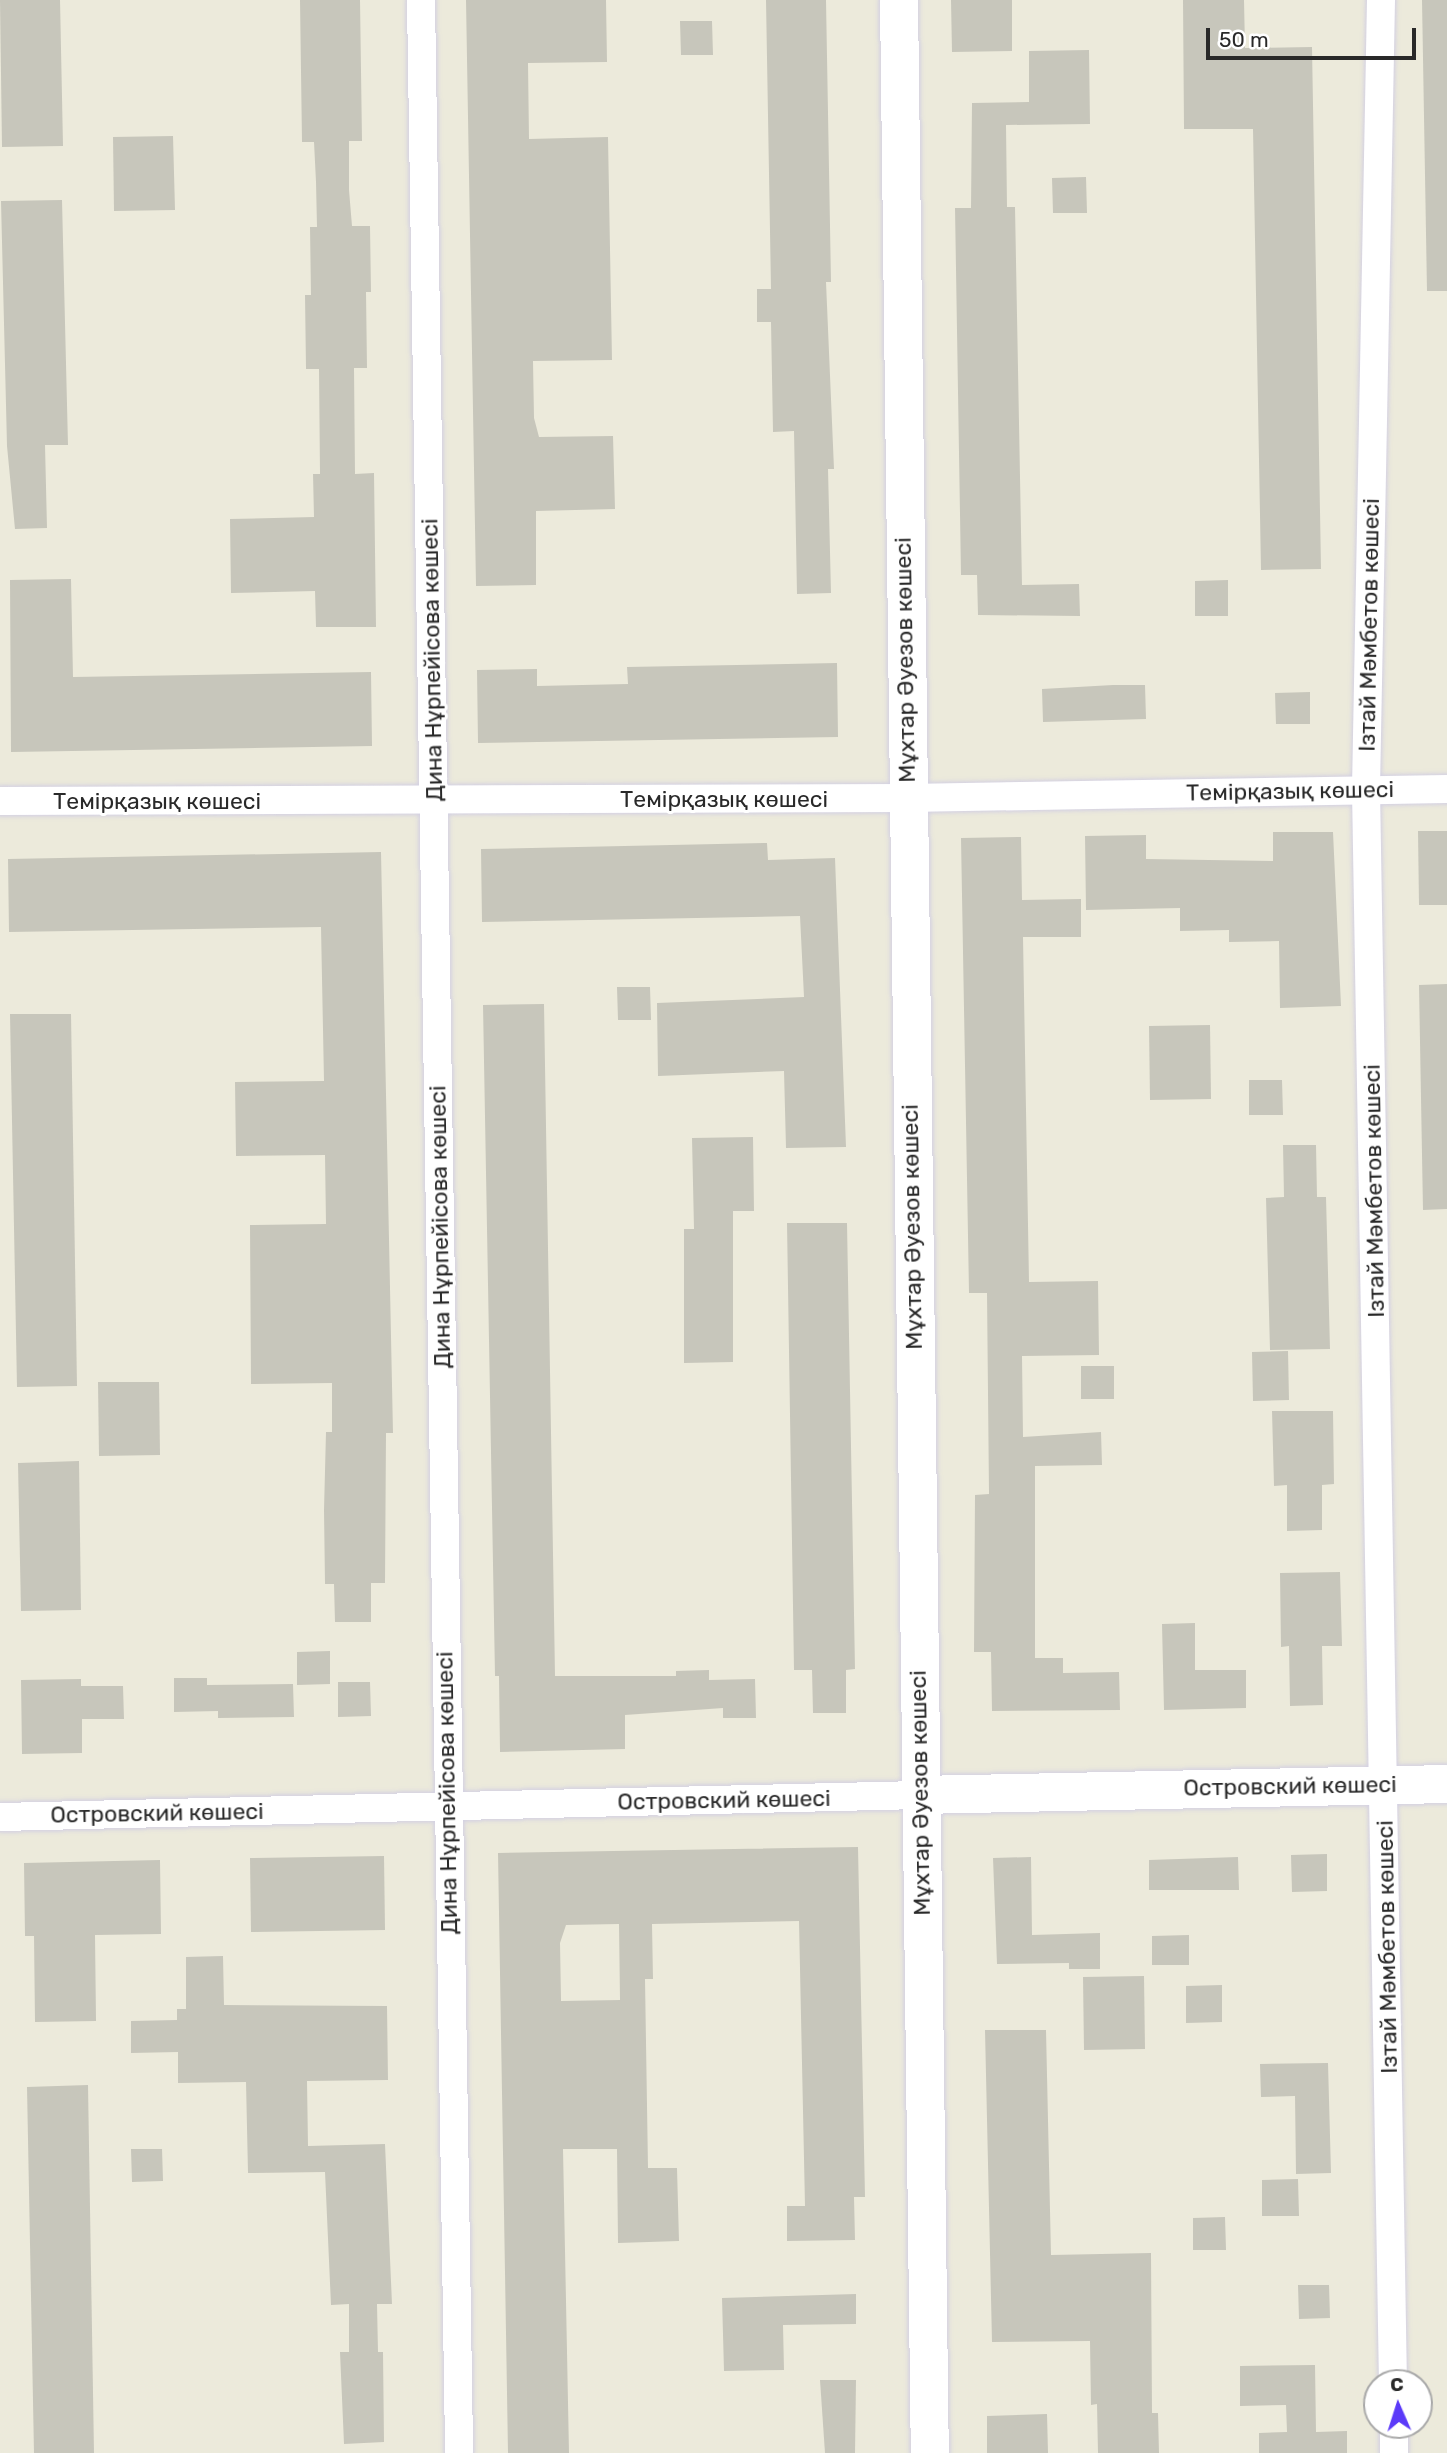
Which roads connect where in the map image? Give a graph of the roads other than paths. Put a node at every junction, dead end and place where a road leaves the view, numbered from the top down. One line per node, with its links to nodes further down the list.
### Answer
1 (421, 0): 8 (street, Дина Нұрпейісова көшесі)
2 (899, 0): 6 (street, Мұхтар Әуезов көшесі)
3 (1381, 0): 5 (street, Ізтай Мәмбетов көшесі)
4 (1447, 789): 5 (street, Темірқазық көшесі)
5 (1366, 790): 6 (street, Темірқазық көшесі); 9 (street, Ізтай Мәмбетов көшесі)
6 (907, 798): 8 (street, Темірқазық көшесі); 11 (street, Мұхтар Әуезов көшесі)
7 (0, 801): 8 (street, Темірқазық көшесі)
8 (434, 801): 12 (street, Дина Нұрпейісова көшесі)
9 (1384, 1783): 10 (street, Островский көшесі); 11 (street, Островский көшесі); 14 (street, Ізтай Мәмбетов көшесі)
10 (1447, 1784)
11 (919, 1795): 12 (street, Островский көшесі); 16 (street, Мұхтар Әуезов көшесі)
12 (447, 1807): 13 (street, Островский көшесі); 15 (street, Дина Нұрпейісова көшесі)
13 (0, 1817)
14 (1393, 2369)
15 (459, 2453)
16 (930, 2453)

